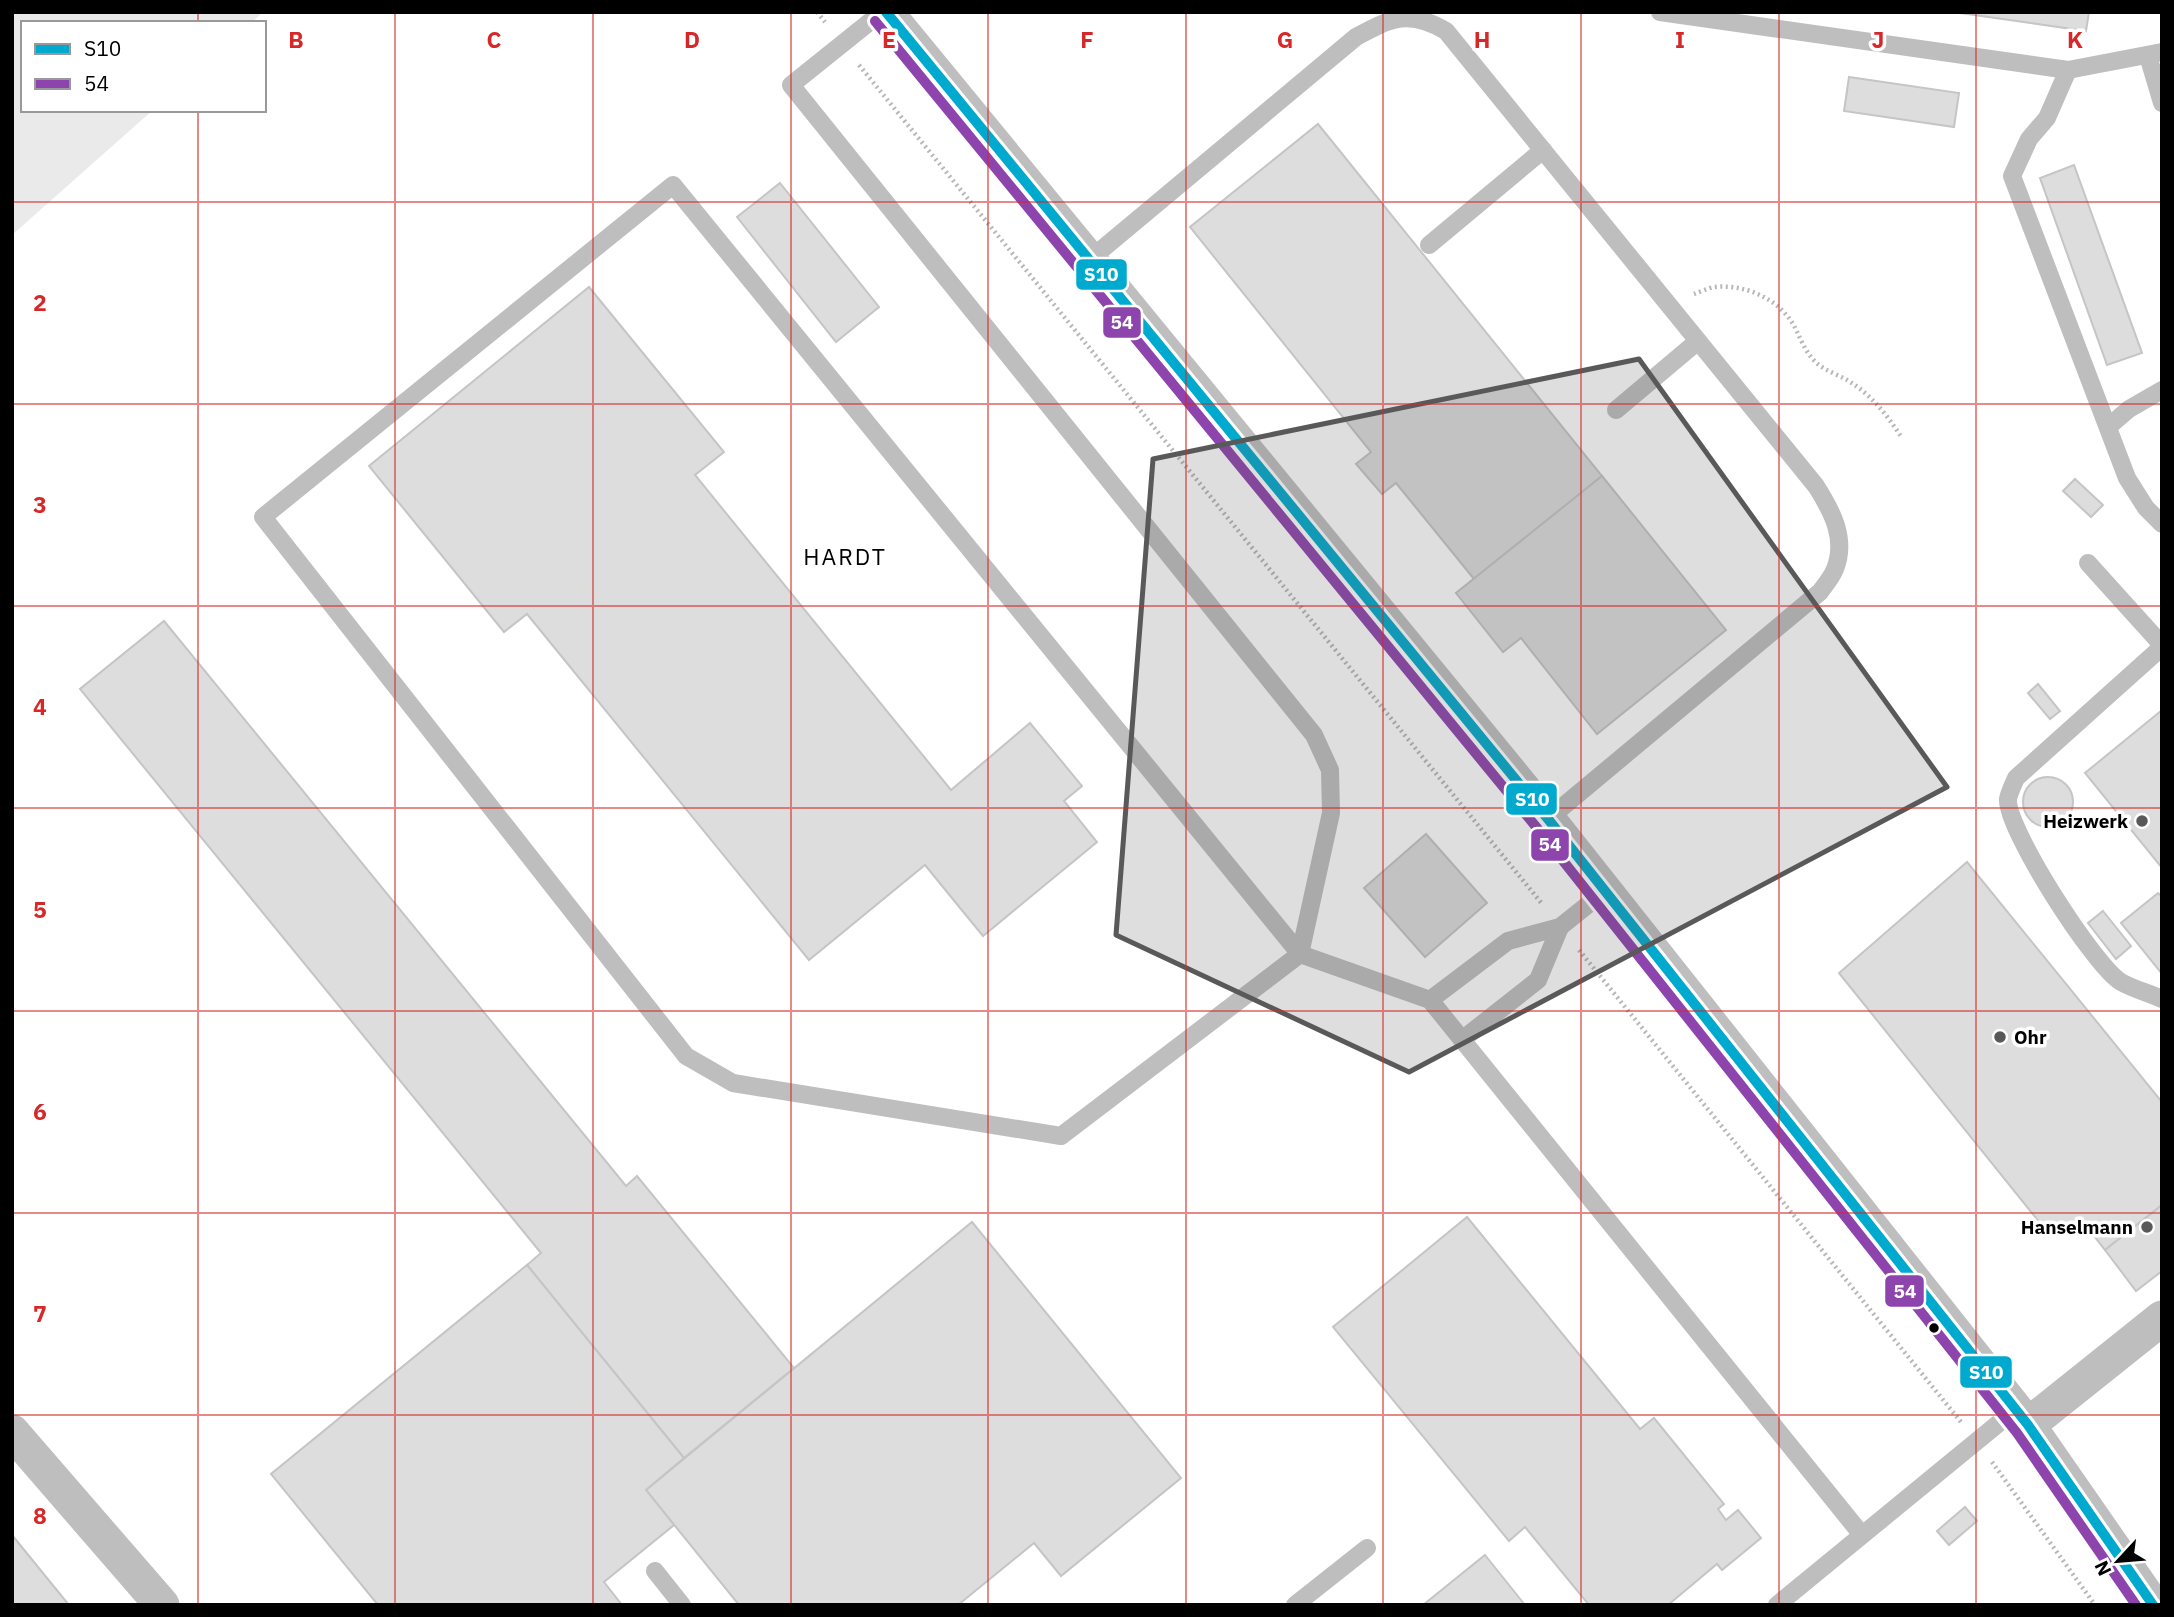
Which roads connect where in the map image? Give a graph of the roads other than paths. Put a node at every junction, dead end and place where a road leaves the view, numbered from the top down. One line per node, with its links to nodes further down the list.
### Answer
1 (884, 12): 8 (street); 19 (lane)
2 (1660, 12): 4 (lane)
3 (2155, 54): 4 (lane); 5 (lane)
4 (2068, 70): 12 (lane)
5 (2162, 103)
6 (1543, 150): 7 (lane); 8 (lane); 9 (lane)
7 (1429, 245)
8 (1088, 261): 16 (street)
9 (1698, 341): 11 (lane); 16 (lane)
10 (2162, 390): 12 (lane)
11 (1616, 410)
12 (2108, 427): 13 (lane)
13 (2162, 524)
14 (2088, 563): 15 (lane)
15 (2162, 646): 20 (lane)
16 (1548, 820): 17 (street)
17 (1605, 891): 18 (lane); 24 (street)
18 (1560, 927): 21 (lane); 22 (lane)
19 (1300, 954): 19 (lane); 21 (lane)
20 (2162, 999)
21 (1430, 1000): 22 (lane)
22 (1463, 1039): 26 (lane)
23 (2162, 1318): 24 (street)
24 (2022, 1417): 26 (lane); 33 (street)
25 (12, 1432): 29 (street)
26 (1862, 1535): 32 (lane)
27 (1367, 1548): 31 (lane)
28 (655, 1571): 30 (lane)
29 (162, 1605)
30 (682, 1605)
31 (1295, 1605)
32 (1777, 1605)
33 (2153, 1605)

